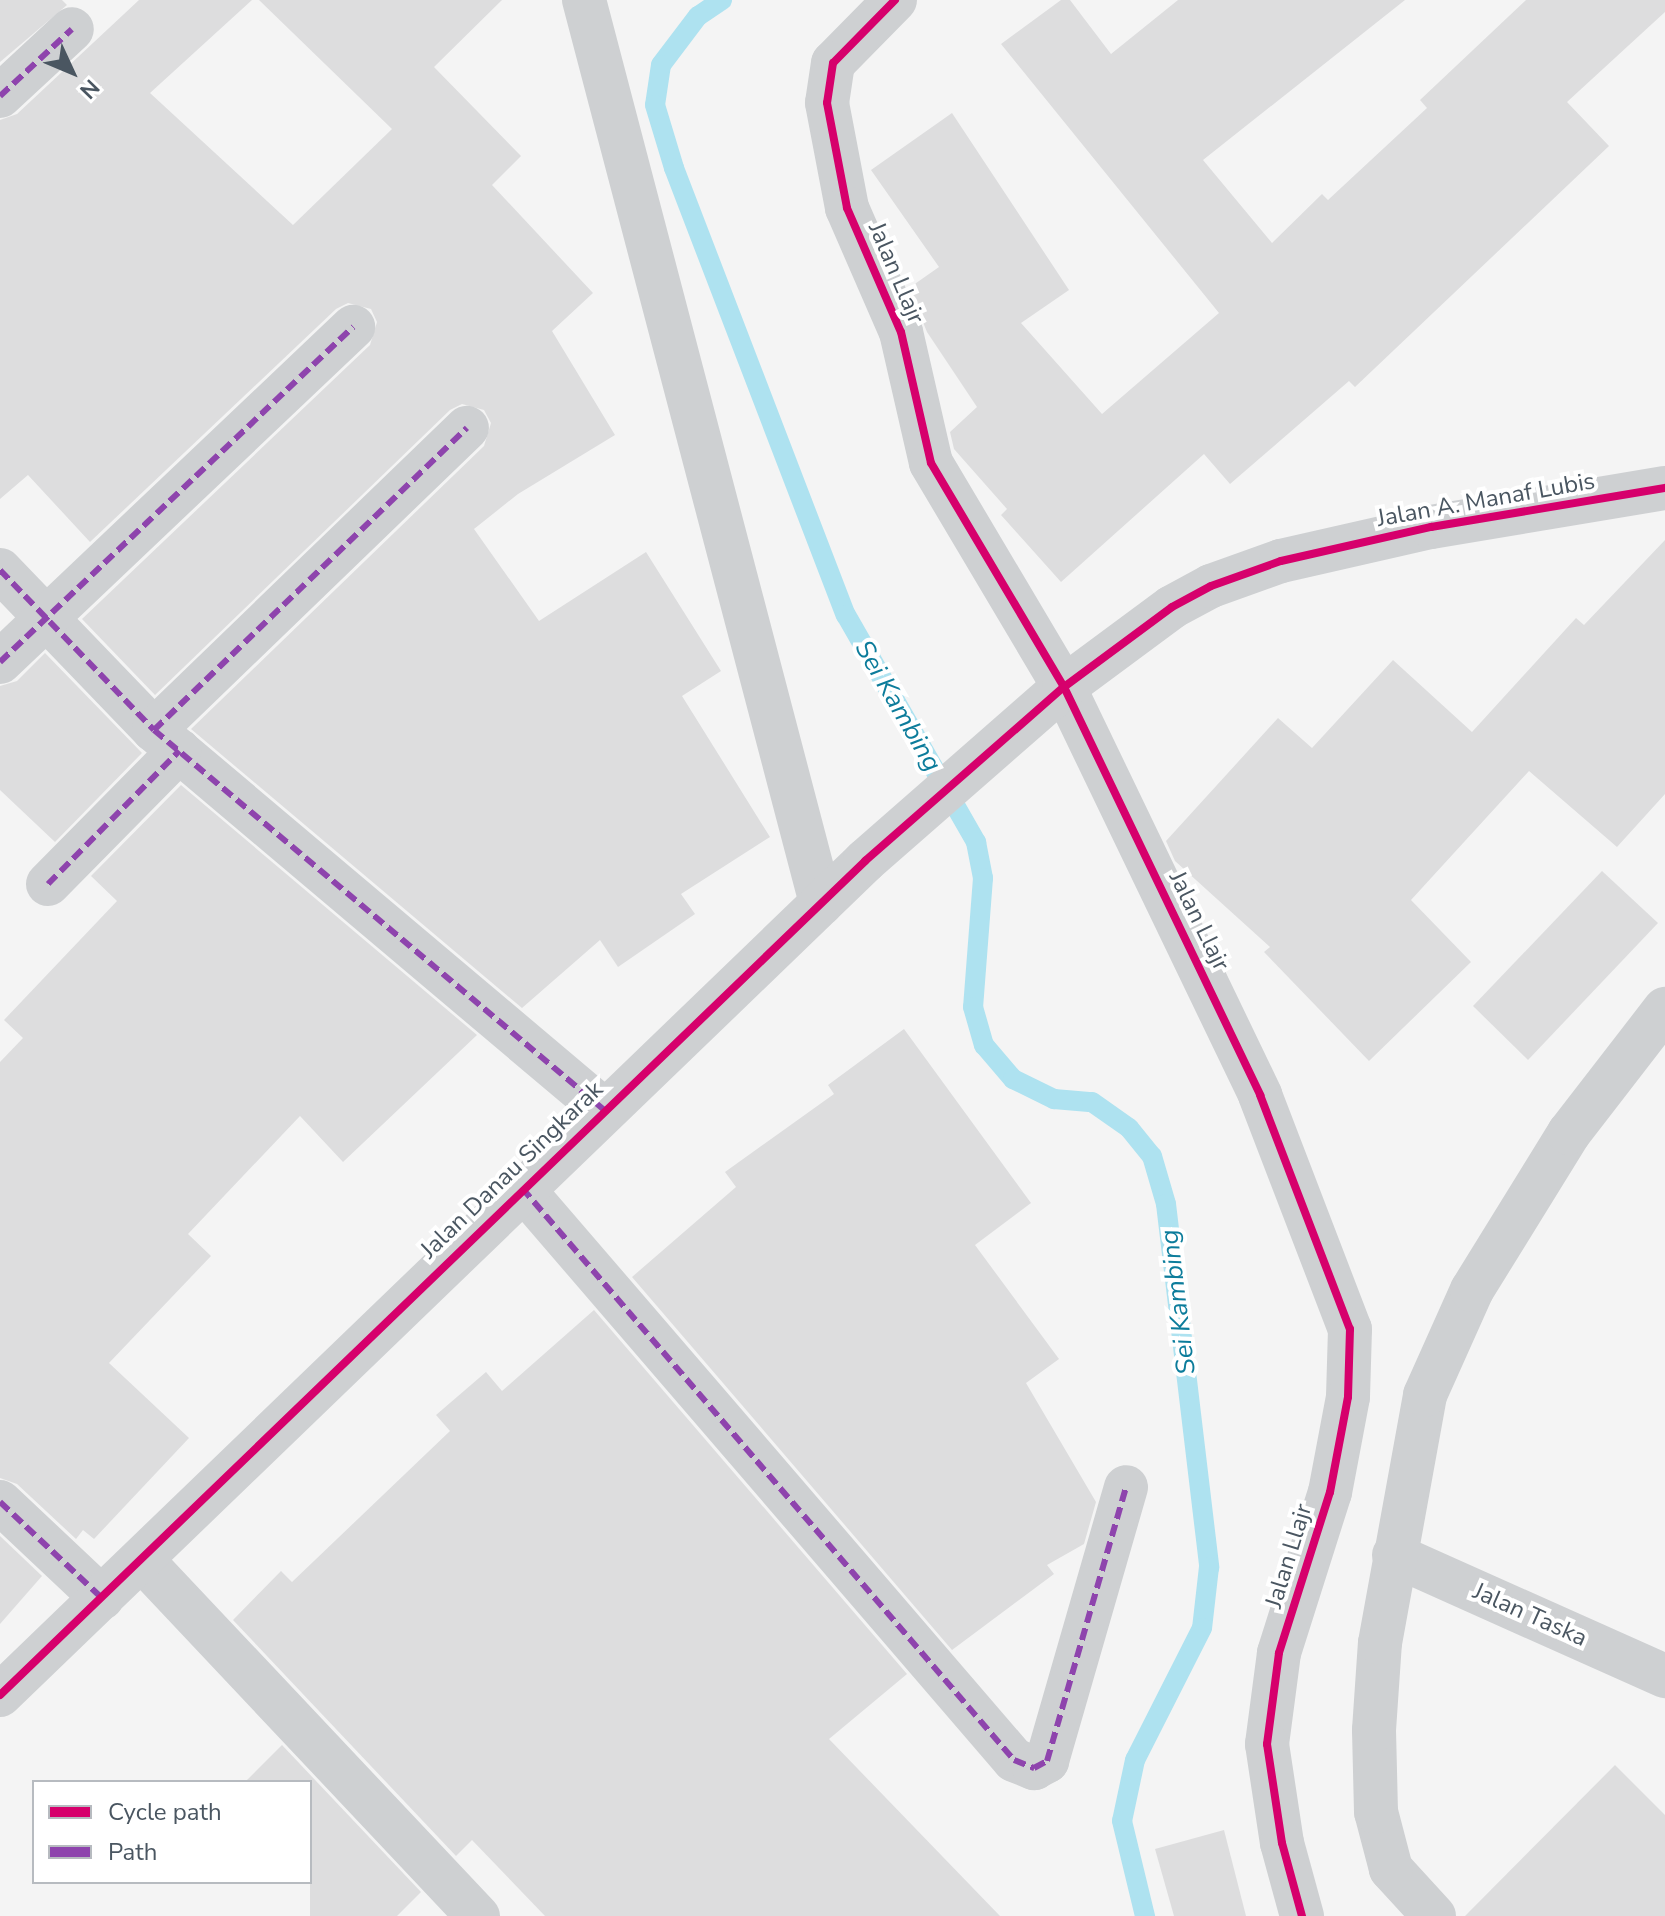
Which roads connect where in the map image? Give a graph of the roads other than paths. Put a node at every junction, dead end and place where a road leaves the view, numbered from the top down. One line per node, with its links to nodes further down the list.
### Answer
1 (584, 0): 14 (street)
2 (895, 0): 11 (street, Jalan Llajr)
3 (72, 29): 4 (street)
4 (0, 96)
5 (353, 327): 9 (street)
6 (467, 428): 12 (street)
7 (1665, 488): 11 (street, Jalan A. Manaf Lubis)
8 (0, 570): 9 (street)
9 (45, 616): 10 (street); 12 (street)
10 (0, 662)
11 (1064, 687): 14 (street, Jalan Danau Singkarak); 26 (street, Jalan Llajr)
12 (167, 740): 13 (street); 16 (street)
13 (48, 884)
14 (821, 903): 16 (street, Jalan Danau Singkarak)
15 (1665, 1009): 20 (street)
16 (603, 1109): 17 (street, Jalan Danau Singkarak)
17 (522, 1188): 18 (street); 21 (street, Jalan Danau Singkarak)
18 (1126, 1487)
19 (0, 1502): 22 (street)
20 (1394, 1555): 23 (street, Jalan Taska); 27 (street)
21 (142, 1560): 22 (street, Jalan Danau Singkarak); 25 (street)
22 (102, 1598): 24 (street, Jalan Danau Singkarak)
23 (1665, 1676)
24 (0, 1695)
25 (478, 1916)
26 (1302, 1916)
27 (1434, 1916)

